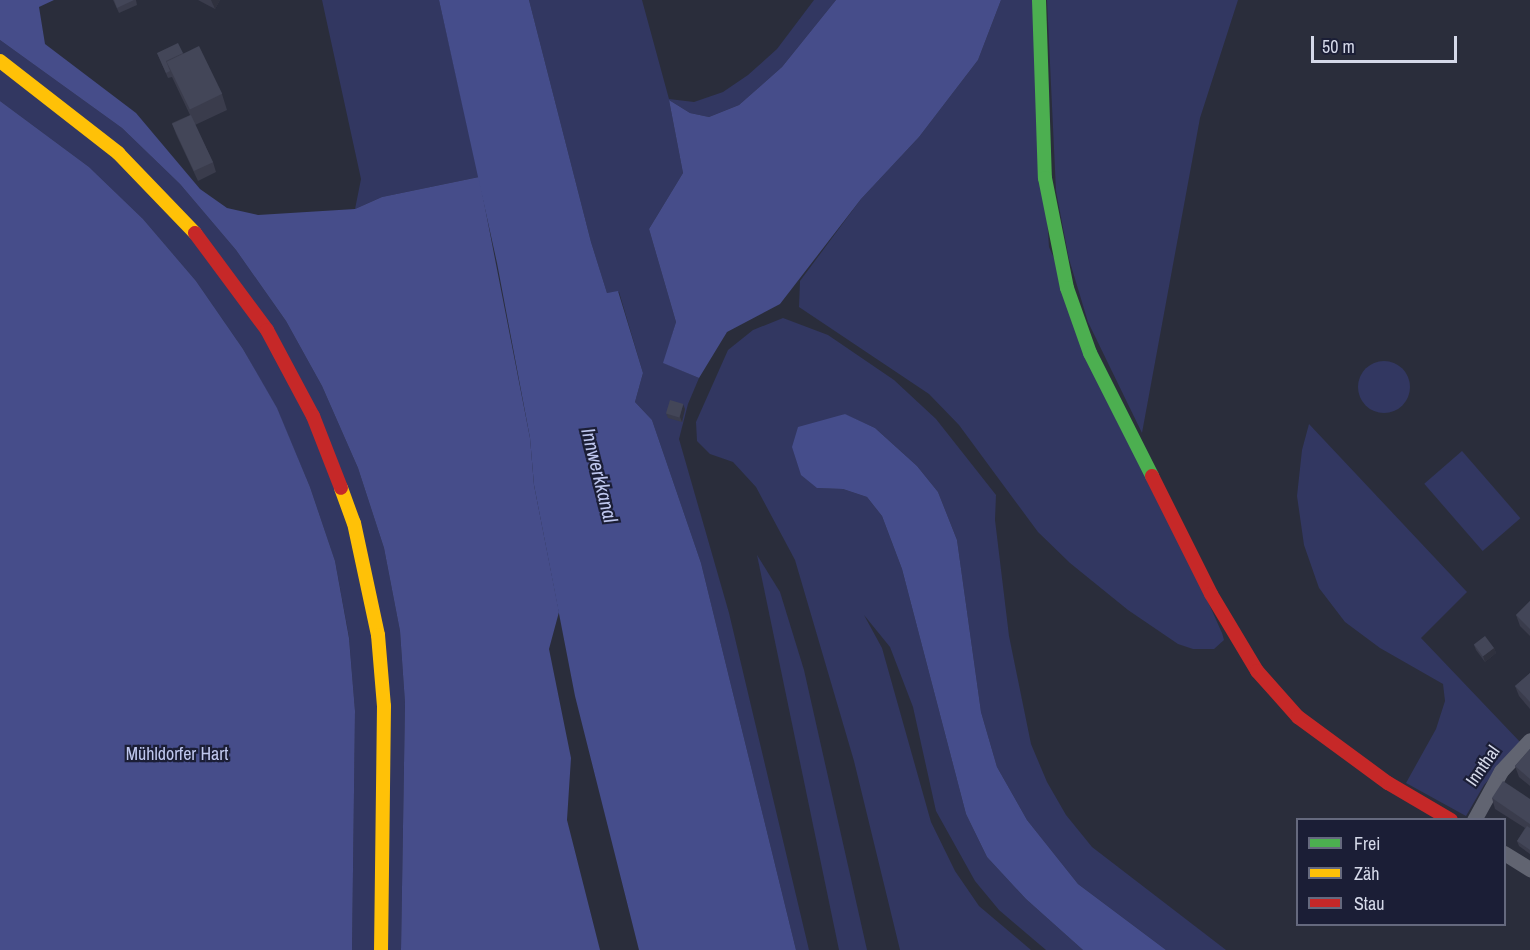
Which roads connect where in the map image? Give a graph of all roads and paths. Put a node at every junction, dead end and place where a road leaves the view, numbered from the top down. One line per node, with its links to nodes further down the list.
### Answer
1 (1040, 0): 4 (main road)
2 (0, 61): 8 (main road)
3 (1530, 740): 5 (street, Innthal)
4 (1449, 818)
5 (1475, 818)
6 (1506, 854): 7 (street)
7 (1530, 869)
8 (381, 950)

